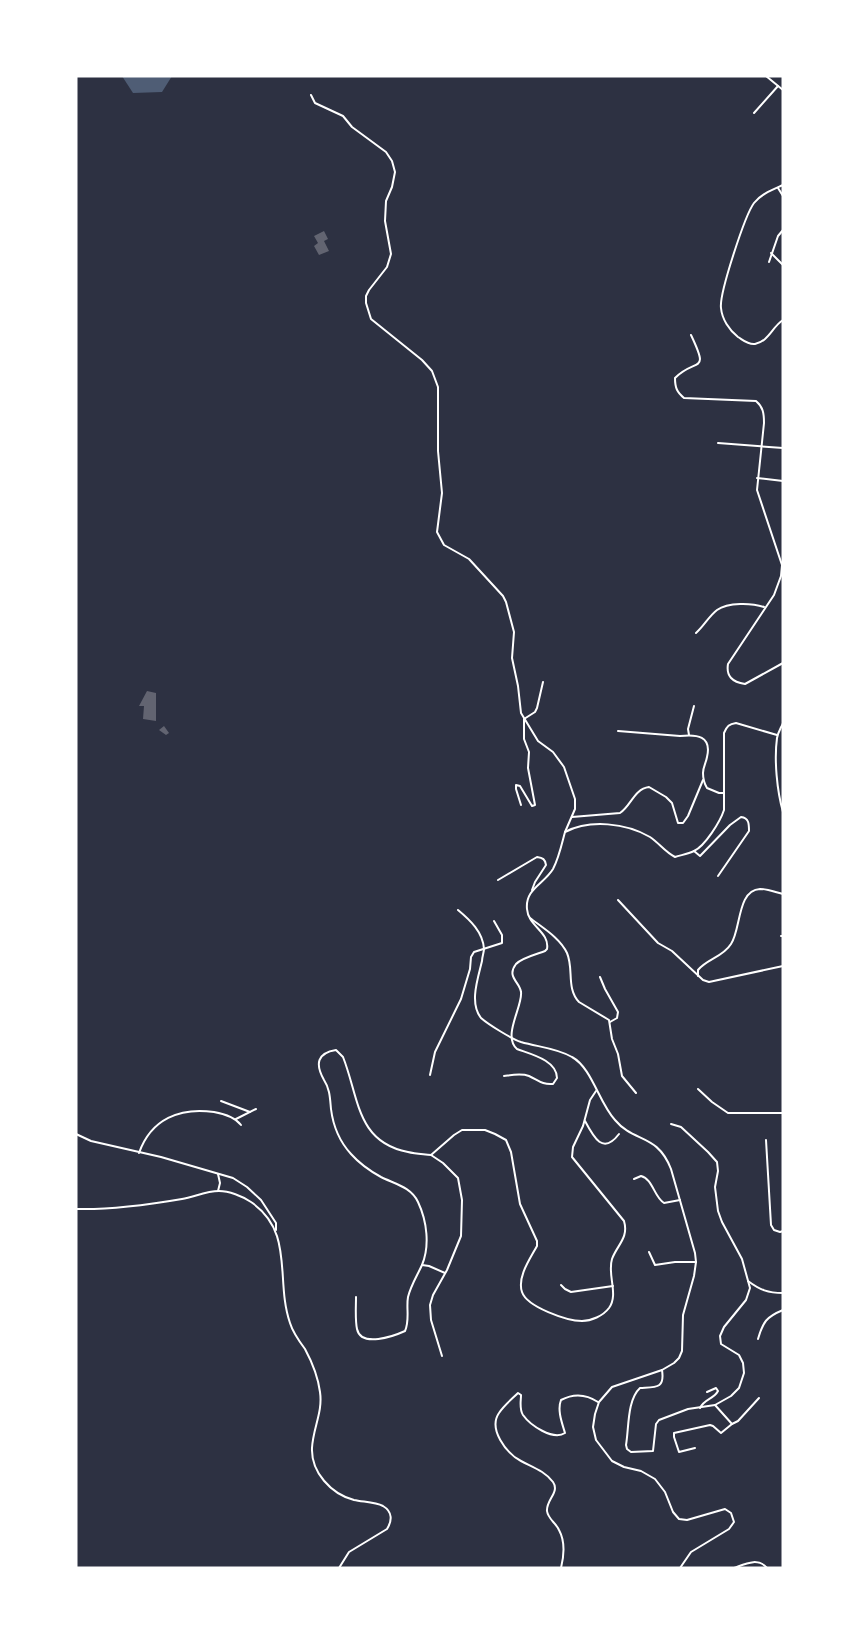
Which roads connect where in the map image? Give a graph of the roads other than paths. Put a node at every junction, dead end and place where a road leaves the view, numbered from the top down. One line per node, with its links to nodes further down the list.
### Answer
1 (766, 76): 2 (street)
2 (778, 86): 3 (street); 5 (street)
3 (783, 90)
4 (311, 95): 25 (street)
5 (754, 113)
6 (783, 186): 7 (street)
7 (778, 188): 8 (street); 13 (street)
8 (782, 194)
9 (783, 230): 10 (street)
10 (771, 252): 11 (street); 12 (street)
11 (769, 262)
12 (783, 265)
13 (783, 320)
14 (691, 335): 16 (street)
15 (718, 443): 16 (street)
16 (761, 446): 17 (street); 18 (street)
17 (783, 448)
18 (758, 478): 19 (street); 20 (street)
19 (783, 481)
20 (765, 607): 21 (street); 22 (street)
21 (696, 633)
22 (783, 663)
23 (543, 682): 25 (street)
24 (694, 706): 28 (street)
25 (524, 719): 33 (street); 35 (street)
26 (783, 723): 29 (street)
27 (618, 731): 28 (street)
28 (689, 735): 30 (street)
29 (777, 735): 31 (street); 32 (street)
30 (703, 780): 31 (street); 35 (street)
31 (724, 793): 37 (street)
32 (781, 793): 34 (street)
33 (521, 804)
34 (783, 812)
35 (572, 817): 36 (street)
36 (565, 832): 37 (street); 40 (street)
37 (694, 851): 38 (street)
38 (718, 876)
39 (498, 880): 40 (street)
40 (532, 890): 44 (street)
41 (783, 894): 48 (street)
42 (618, 900): 48 (street)
43 (458, 910): 46 (street)
44 (528, 917): 50 (street); 51 (street)
45 (494, 921): 46 (street)
46 (484, 949): 51 (street); 52 (street)
47 (783, 966): 48 (street)
48 (698, 976)
49 (600, 977): 50 (street)
50 (610, 1022): 56 (street)
51 (512, 1037): 53 (street); 55 (street)
52 (430, 1075)
53 (504, 1076)
54 (698, 1089): 60 (street)
55 (596, 1091): 62 (street); 73 (street)
56 (636, 1093)
57 (221, 1100): 59 (street)
58 (256, 1109): 59 (street)
59 (250, 1112): 61 (street)
60 (783, 1113)
61 (236, 1119): 64 (street); 68 (street)
62 (585, 1121): 66 (street); 83 (street)
63 (671, 1124): 81 (street)
64 (241, 1125)
65 (76, 1134): 68 (street)
66 (619, 1134)
67 (766, 1140): 75 (street)
68 (139, 1152): 70 (street)
69 (431, 1155): 79 (street); 80 (street); 83 (street)
70 (218, 1174): 72 (street); 76 (street)
71 (634, 1179): 73 (street)
72 (218, 1191): 74 (street); 76 (street)
73 (680, 1200): 78 (street)
74 (76, 1209)
75 (783, 1231)
76 (277, 1233): 97 (street)
77 (649, 1252): 78 (street)
78 (696, 1262): 89 (street)
79 (422, 1265): 80 (street); 85 (street)
80 (445, 1273): 88 (street)
81 (748, 1281): 84 (street); 93 (street)
82 (561, 1285): 83 (street)
83 (613, 1286)
84 (783, 1293)
85 (356, 1297)
86 (783, 1310): 87 (street)
87 (758, 1339)
88 (442, 1356)
89 (662, 1370): 92 (street); 94 (street)
90 (707, 1392): 94 (street)
91 (759, 1398): 95 (street)
92 (599, 1402): 98 (street); 99 (street)
93 (715, 1405): 94 (street); 95 (street)
94 (700, 1408)
95 (732, 1424): 96 (street)
96 (695, 1448)
97 (339, 1568)
98 (561, 1568)
99 (680, 1568)
100 (734, 1568): 101 (street)
101 (767, 1568)

